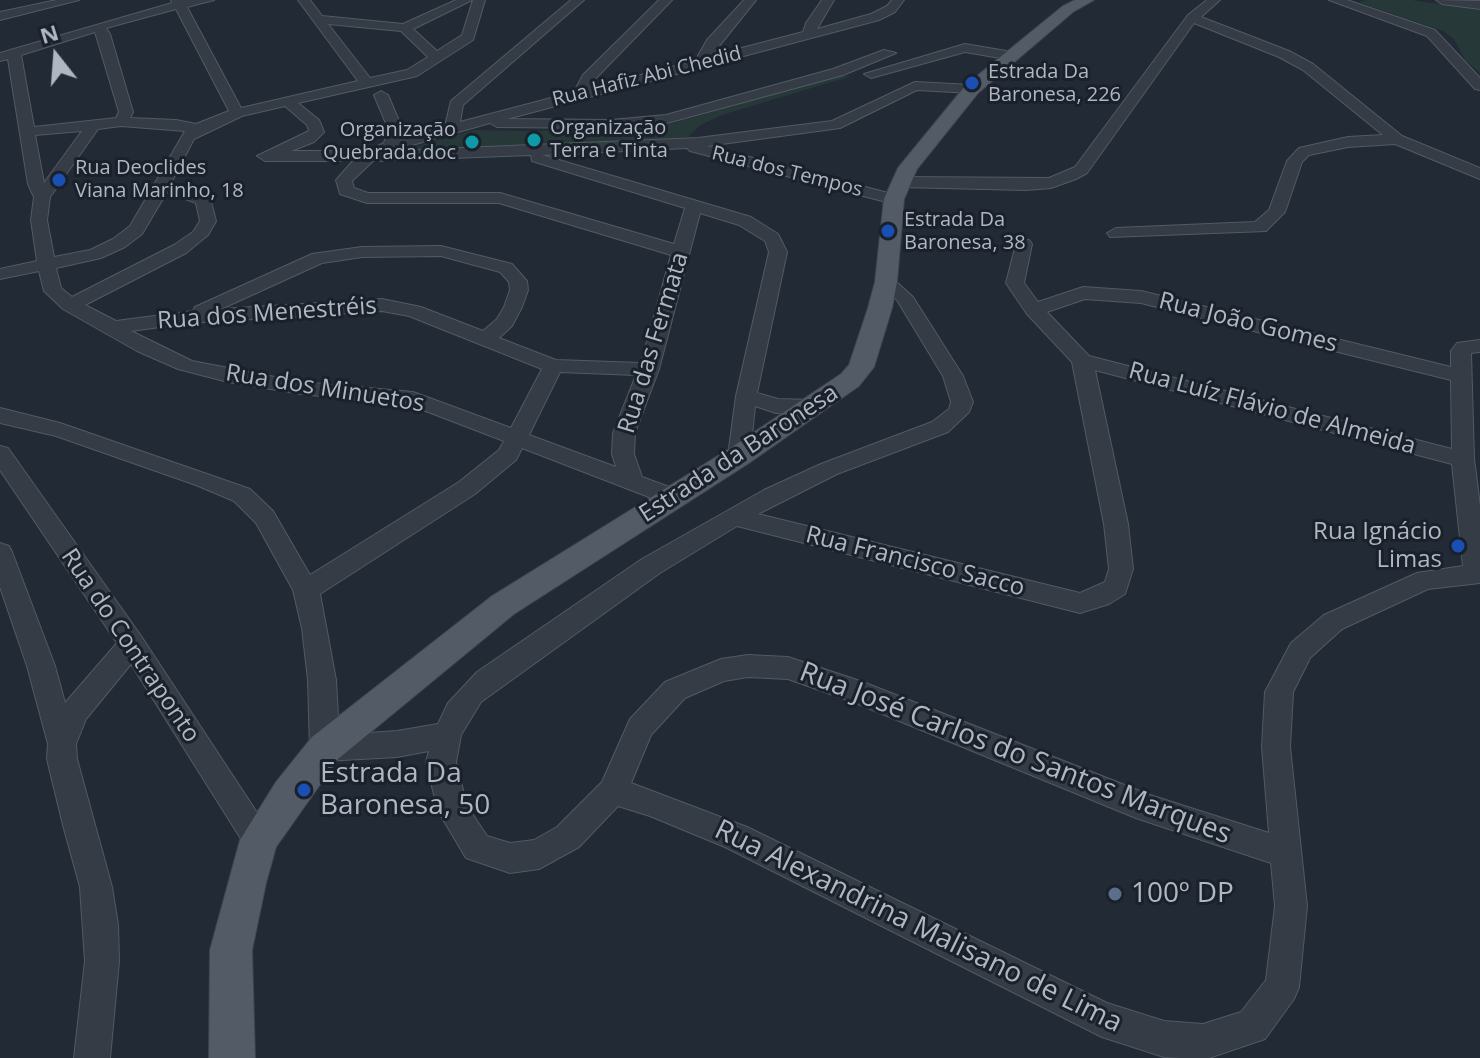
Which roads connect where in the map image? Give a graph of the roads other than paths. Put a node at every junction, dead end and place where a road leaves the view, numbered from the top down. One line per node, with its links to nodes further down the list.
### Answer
1 (73, 0): 18 (street)
2 (208, 0): 15 (street)
3 (304, 0): 20 (street)
4 (466, 0): 23 (street)
5 (479, 0): 21 (street)
6 (578, 0): 43 (street)
7 (666, 0): 35 (street)
8 (750, 0): 29 (street)
9 (828, 0): 24 (street)
10 (898, 0): 24 (street, Rua Hafiz Abi Chedid)
11 (1087, 0): 27 (main road)
12 (1214, 0): 19 (street, Rua dos Tempos)
13 (1335, 0): 32 (street)
14 (1442, 0): 16 (street)
15 (178, 2): 22 (street); 37 (street)
16 (1480, 5)
17 (492, 6): 21 (street)
18 (0, 16)
19 (1192, 18): 47 (street); 56 (street, Rua dos Tempos)
20 (318, 19): 23 (street); 34 (street)
21 (473, 19): 28 (street)
22 (97, 27): 26 (street); 40 (street)
23 (405, 28): 28 (street)
24 (809, 35): 29 (street, Rua Hafiz Abi Chedid)
25 (889, 53): 30 (street)
26 (7, 55): 45 (street, Rua dos Minuetos)
27 (1012, 56): 31 (street); 33 (main road)
28 (437, 58): 34 (street)
29 (700, 63): 35 (street, Rua Hafiz Abi Chedid)
30 (838, 72): 31 (street); 39 (street)
31 (873, 73): 38 (street)
32 (1480, 86)
33 (972, 89): 46 (street); 56 (main road)
34 (374, 90): 36 (street); 50 (street)
35 (581, 93): 39 (street, Rua Hafiz Abi Chedid)
36 (288, 102): 37 (street); 52 (street)
37 (237, 113): 44 (street)
38 (722, 120)
39 (477, 121): 43 (street, Rua Hafiz Abi Chedid)
40 (121, 122): 41 (street); 44 (street)
41 (95, 123): 45 (street); 57 (street)
42 (708, 127): 48 (street)
43 (452, 128): 50 (street, Rua Hafiz Abi Chedid)
44 (197, 129): 55 (street)
45 (26, 132): 57 (street, Rua dos Minuetos)
46 (732, 139): 48 (street); 51 (street)
47 (1397, 139): 54 (street); 59 (street)
48 (698, 143): 49 (street)
49 (680, 144): 51 (street, Rua dos Tempos); 53 (street)
50 (391, 145): 52 (street, Rua Hafiz Abi Chedid)
51 (720, 155): 56 (street, Rua dos Tempos)
52 (368, 156): 53 (street); 61 (street)
53 (565, 157): 58 (street)
54 (1480, 174)
55 (162, 186): 62 (street); 65 (street)
56 (897, 190): 64 (main road, Estrada da Baronesa)
57 (42, 197): 62 (street, Rua dos Minuetos)
58 (694, 205): 61 (street, Rua das Fermata); 75 (street)
59 (1116, 233)
60 (1023, 244): 66 (street)
61 (681, 252): 73 (street, Rua das Fermata)
62 (47, 265): 63 (street); 65 (street, Rua dos Minuetos)
63 (0, 274)
64 (886, 282): 76 (main road, Estrada da Baronesa); 84 (street)
65 (70, 305): 68 (street, Rua dos Minuetos)
66 (1034, 310): 71 (street); 74 (street, Rua João Gomes)
67 (189, 317): 68 (street, Rua dos Menestréis); 69 (street, Rua dos Menestréis); 69 (street)
68 (114, 327): 78 (street, Rua dos Minuetos)
69 (486, 339): 72 (street, Rua dos Menestréis)
70 (1470, 349): 74 (street)
71 (1082, 360): 81 (street, Rua Luíz Flávio de Almeida); 84 (street, Rua Francisco Sacco)
72 (553, 366): 73 (street, Rua dos Menestréis); 78 (street)
73 (649, 369): 82 (street, Rua das Fermata)
74 (1462, 376): 81 (street)
75 (746, 396): 76 (street); 80 (street)
76 (813, 407): 80 (main road, Estrada da Baronesa)
77 (6, 424): 87 (street)
78 (516, 440): 82 (street, Rua dos Minuetos); 87 (street)
79 (0, 453): 88 (street, Rua do Contraponto)
80 (739, 456): 83 (main road, Estrada da Baronesa)
81 (1463, 459): 86 (street)
82 (632, 480): 83 (street, Rua dos Minuetos)
83 (675, 498): 91 (main road, Estrada da Baronesa)
84 (738, 518): 89 (street, Estrada da Baronesa)
85 (0, 552): 90 (street)
86 (1478, 574): 94 (street, Rua Alexandrina Malisano de Lima)
87 (306, 590): 91 (street)
88 (132, 644): 90 (street); 93 (street, Rua do Contraponto)
89 (447, 735): 91 (street); 92 (street)
90 (62, 744): 96 (street)
91 (325, 748): 93 (main road, Estrada da Baronesa)
92 (613, 791): 94 (street, Rua José Carlos do Santos Marques); 95 (street, Rua Alexandrina Malisano de Lima)
93 (259, 840): 97 (main road, Estrada da Baronesa)
94 (1287, 854): 95 (street, Rua Alexandrina Malisano de Lima)
95 (1163, 1049)
96 (92, 1058)
97 (232, 1058)

